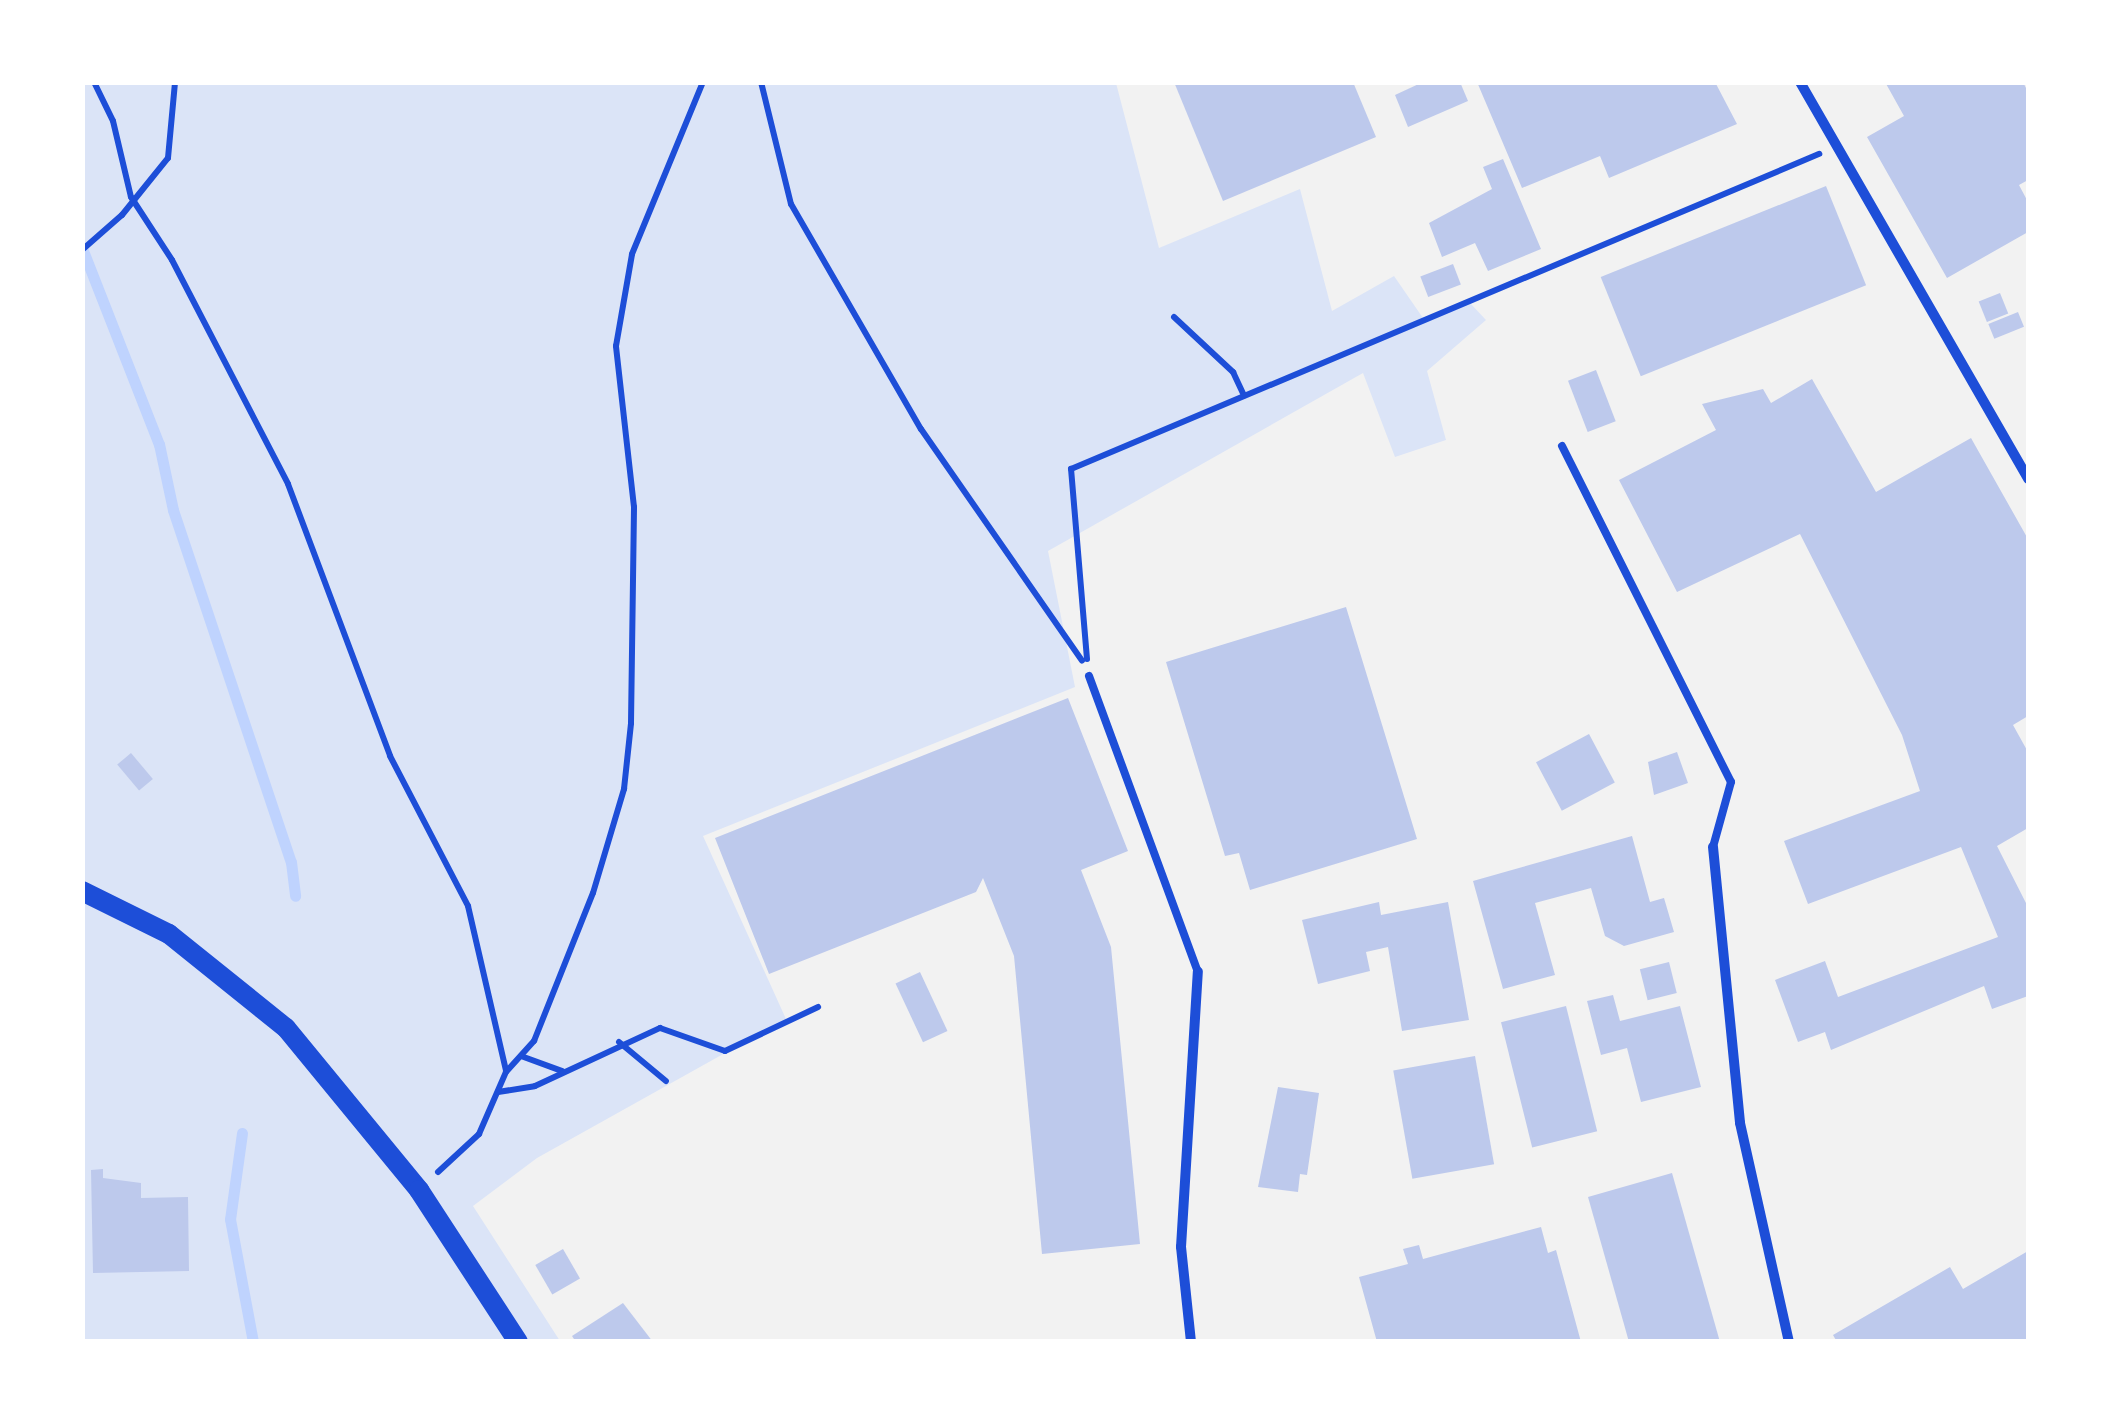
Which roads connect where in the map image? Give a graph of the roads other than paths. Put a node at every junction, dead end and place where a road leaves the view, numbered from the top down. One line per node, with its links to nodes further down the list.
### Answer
1 (1800, 82): 3 (street)
2 (1562, 446): 5 (lane)
3 (2028, 479)
4 (1089, 676): 7 (lane)
5 (1713, 847): 10 (street)
6 (82, 891): 8 (main road)
7 (1198, 972): 9 (street)
8 (518, 1342)
9 (1191, 1342)
10 (1788, 1342)

